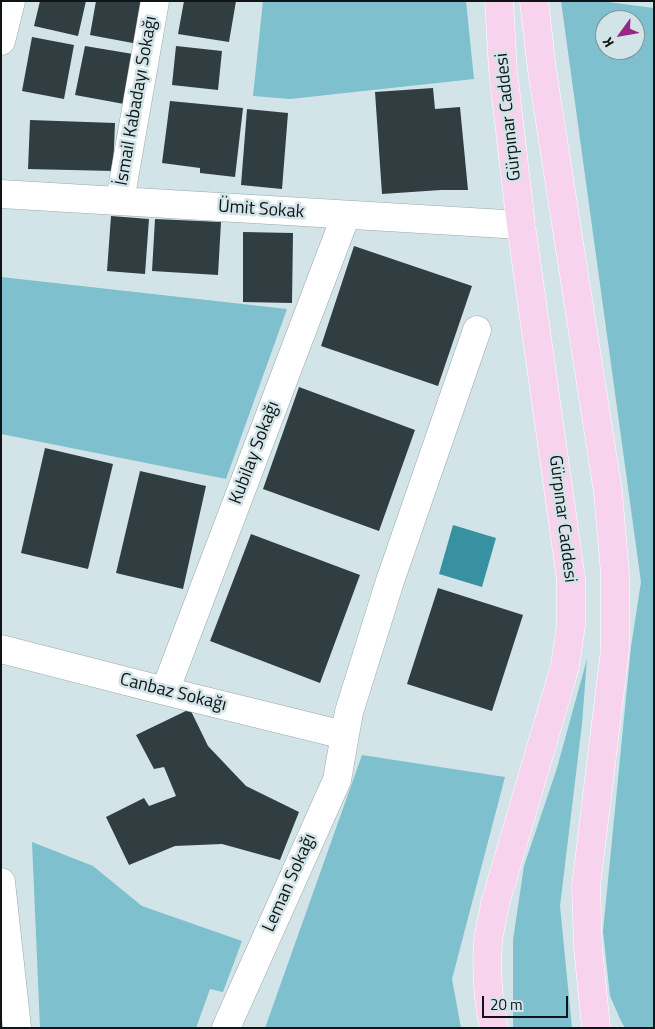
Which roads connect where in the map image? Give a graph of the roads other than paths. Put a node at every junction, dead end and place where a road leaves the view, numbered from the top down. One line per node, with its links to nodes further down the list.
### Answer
1 (11, 1): 5 (street)
2 (155, 1): 7 (street, İsmail Kabadayı Sokağı)
3 (499, 1): 9 (main road, Gürpınar Caddesi)
4 (534, 1): 19 (main road)
5 (1, 41)
6 (1, 194): 7 (street, Ümit Sokak)
7 (120, 201): 8 (street, Ümit Sokak)
8 (346, 215): 9 (street, Ümit Sokak); 12 (street, Kubilay Sokağı)
9 (521, 225): 18 (main road, Gürpınar Caddesi)
10 (477, 330): 13 (street, Leman Sokağı)
11 (1, 649): 12 (street, Canbaz Sokağı)
12 (164, 691): 13 (street, Canbaz Sokağı)
13 (344, 735): 17 (street, Leman Sokağı)
14 (1, 882): 15 (street)
15 (3, 924): 16 (street)
16 (17, 1028)
17 (226, 1028)
18 (494, 1028)
19 (596, 1028)

